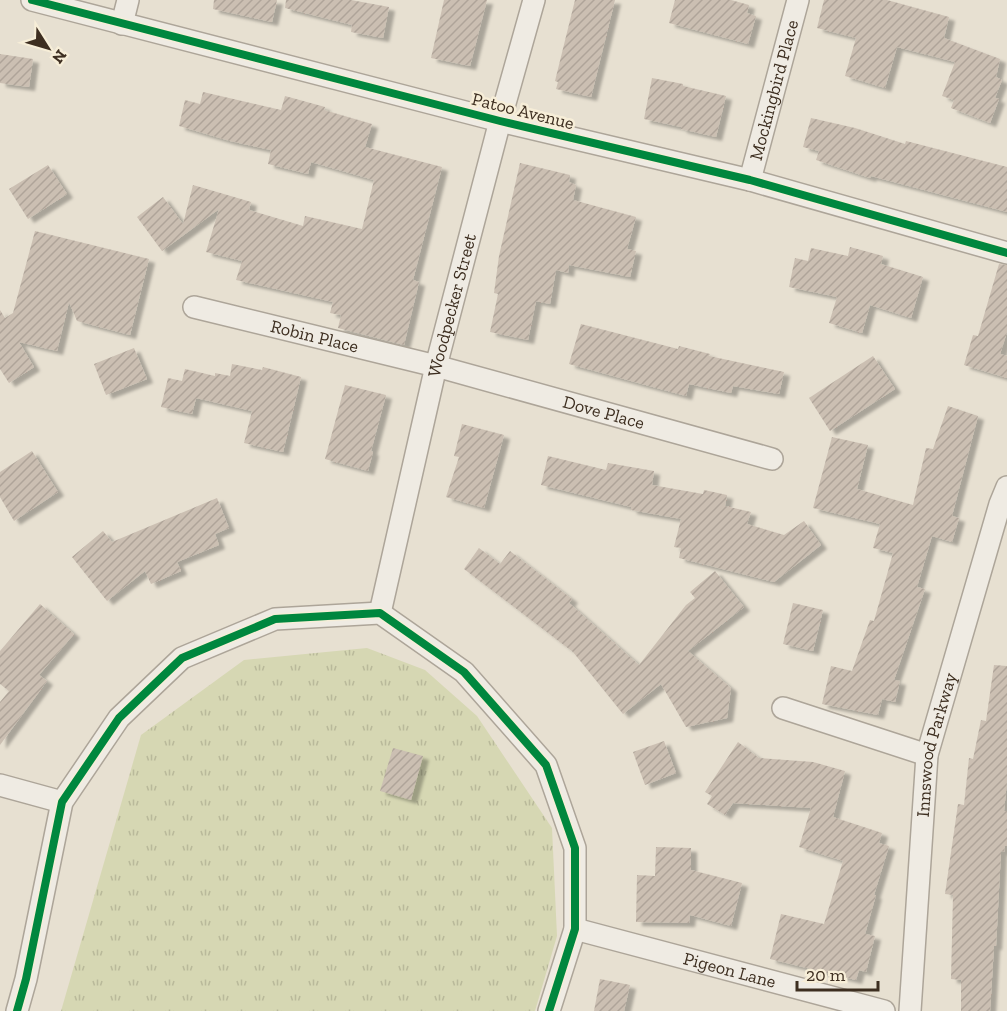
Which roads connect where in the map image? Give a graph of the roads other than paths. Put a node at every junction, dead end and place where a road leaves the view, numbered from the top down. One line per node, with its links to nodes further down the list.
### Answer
1 (32, 0): 5 (street, Patoo Avenue)
2 (128, 0): 5 (street)
3 (534, 0): 6 (street, Woodpecker Street)
4 (798, 0): 7 (street, Mockingbird Place)
5 (122, 24): 6 (street, Patoo Avenue)
6 (500, 121): 7 (street, Patoo Avenue); 10 (street, Woodpecker Street)
7 (750, 180): 8 (street, Patoo Avenue)
8 (1007, 253)
9 (194, 307): 10 (street, Robin Place)
10 (436, 366): 11 (street, Dove Place); 13 (street, Woodpecker Street)
11 (772, 459)
12 (1007, 487): 15 (street, Innswood Parkway)
13 (380, 613): 17 (street); 18 (street)
14 (783, 708): 15 (street)
15 (927, 755): 22 (street, Innswood Parkway)
16 (0, 785): 17 (street)
17 (62, 802): 19 (street)
18 (575, 929): 20 (street); 21 (street, Pigeon Lane)
19 (16, 1011)
20 (549, 1011)
21 (884, 1011)
22 (910, 1011)

